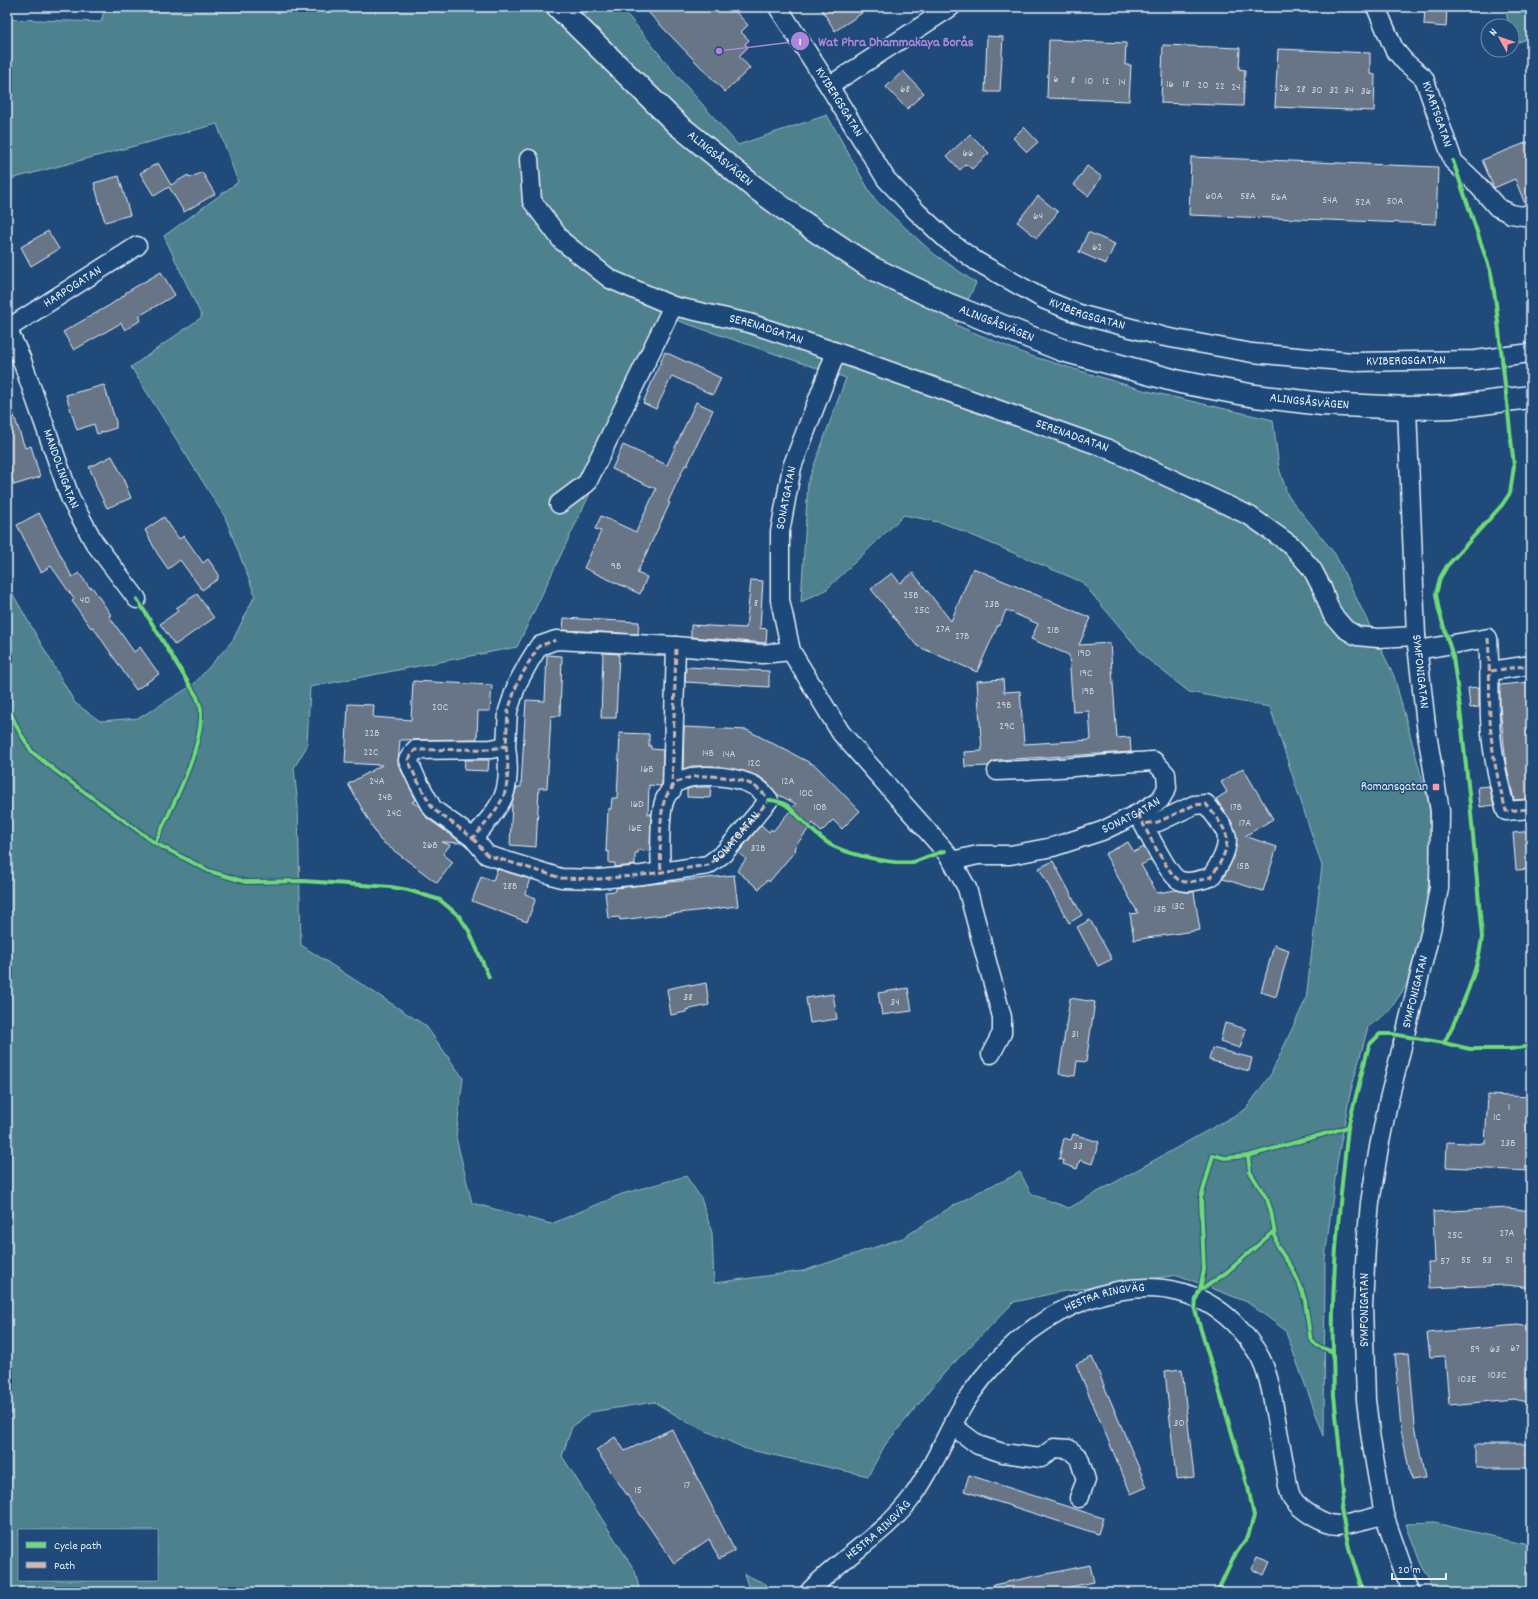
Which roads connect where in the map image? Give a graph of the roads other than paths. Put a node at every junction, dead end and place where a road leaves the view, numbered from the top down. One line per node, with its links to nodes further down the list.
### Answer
1 (558, 7): 14 (main road, ALINGSÅSVÄGEN)
2 (778, 7): 5 (street, KVIBERGSGATAN)
3 (951, 7): 5 (street)
4 (1376, 7): 7 (street, KVARTSGATAN)
5 (829, 86): 12 (street, KVIBERGSGATAN)
6 (529, 159): 9 (street, SERENADGATAN)
7 (1531, 213)
8 (137, 246): 10 (street, HARPOGATAN)
9 (673, 306): 11 (street, SERENADGATAN); 15 (street)
10 (7, 329): 16 (street, MANDOLINGATAN)
11 (836, 352): 17 (street, SERENADGATAN); 19 (street, SONATGATAN)
12 (1531, 353)
13 (1531, 397): 14 (main road, ALINGSÅSVÄGEN)
14 (1407, 408): 17 (street, SYMFONIGATAN)
15 (559, 504)
16 (137, 599)
17 (1417, 643): 21 (street); 33 (street, SYMFONIGATAN)
18 (676, 646): 19 (street); 22 (street); 24 (street, SONATGATAN)
19 (791, 651): 28 (street, SONATGATAN)
20 (1531, 665): 21 (street)
21 (1490, 671): 25 (street)
22 (506, 746): 27 (street); 27 (street, SONATGATAN)
23 (997, 771): 26 (street, SONATGATAN)
24 (672, 790): 29 (street, SONATGATAN); 29 (street, SONATGATAN)
25 (1531, 809)
26 (1141, 819): 26 (street); 28 (street, SONATGATAN)
27 (473, 838): 29 (street, SONATGATAN)
28 (952, 861): 30 (street, SONATGATAN)
29 (661, 872)
30 (991, 1054)
31 (953, 1426): 32 (street); 33 (street, HESTRA RINGVÄG); 34 (street, HESTRA RINGVÄG)
32 (1079, 1498)
33 (1384, 1515): 35 (street, SYMFONIGATAN)
34 (809, 1592)
35 (1411, 1592)

